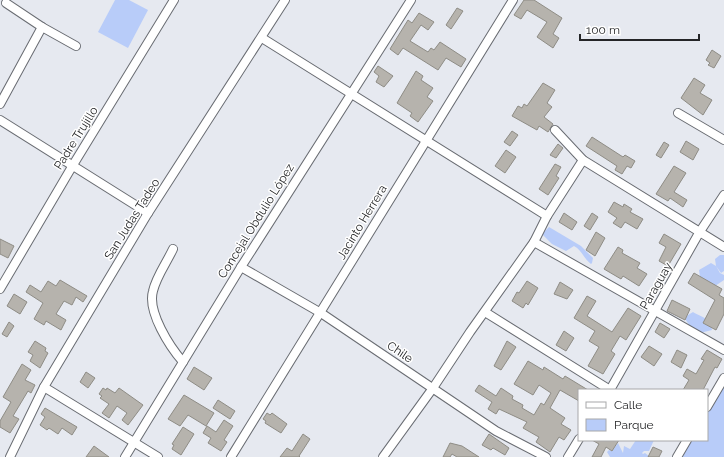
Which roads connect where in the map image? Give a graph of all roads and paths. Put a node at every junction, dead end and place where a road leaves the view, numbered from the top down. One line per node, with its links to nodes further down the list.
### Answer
1 (174, 0): 17 (street, Padre Trujillo)
2 (285, 0): 7 (street, San Judas Tadeo)
3 (411, 0): 9 (street, Concejal Obdulio López)
4 (513, 0): 14 (street, Jacinto Herrera)
5 (6, 3): 6 (street)
6 (42, 27): 8 (street); 10 (street)
7 (262, 38): 9 (street); 19 (street, San Judas Tadeo)
8 (76, 46)
9 (351, 93): 14 (street); 25 (street, Concejal Obdulio López)
10 (0, 104)
11 (678, 113): 15 (street)
12 (0, 120): 17 (street)
13 (555, 130): 16 (street)
14 (426, 140): 20 (street); 29 (street, Jacinto Herrera)
15 (724, 140)
16 (583, 160): 20 (street); 21 (street)
17 (73, 165): 19 (street); 26 (street, Padre Trujillo)
18 (724, 195): 21 (street, Paraguay)
19 (148, 213): 33 (street, San Judas Tadeo)
20 (547, 216): 22 (street)
21 (699, 233): 23 (street); 27 (street, Paraguay)
22 (534, 242): 27 (street); 28 (street)
23 (724, 247)
24 (174, 249): 31 (street)
25 (241, 267): 29 (street, Chile); 31 (street, Concejal Obdulio López)
26 (0, 288)
27 (655, 310): 30 (street); 36 (street, Paraguay)
28 (485, 312): 34 (street); 35 (street)
29 (321, 313): 34 (street, Chile); 44 (street, Jacinto Herrera)
30 (724, 350)
31 (183, 362): 40 (street, Concejal Obdulio López)
32 (724, 378): 37 (street)
33 (44, 387): 40 (street); 41 (street, San Judas Tadeo)
34 (433, 388): 45 (street); 46 (street, Chile)
35 (608, 389)
36 (611, 389)
37 (708, 404)
38 (578, 441): 47 (street)
39 (686, 441): 48 (street)
40 (134, 442): 42 (street, Concejal Obdulio López); 43 (street)
41 (10, 457)
42 (125, 457)
43 (158, 457)
44 (231, 457)
45 (383, 457)
46 (546, 457)
47 (568, 457)
48 (677, 457)

